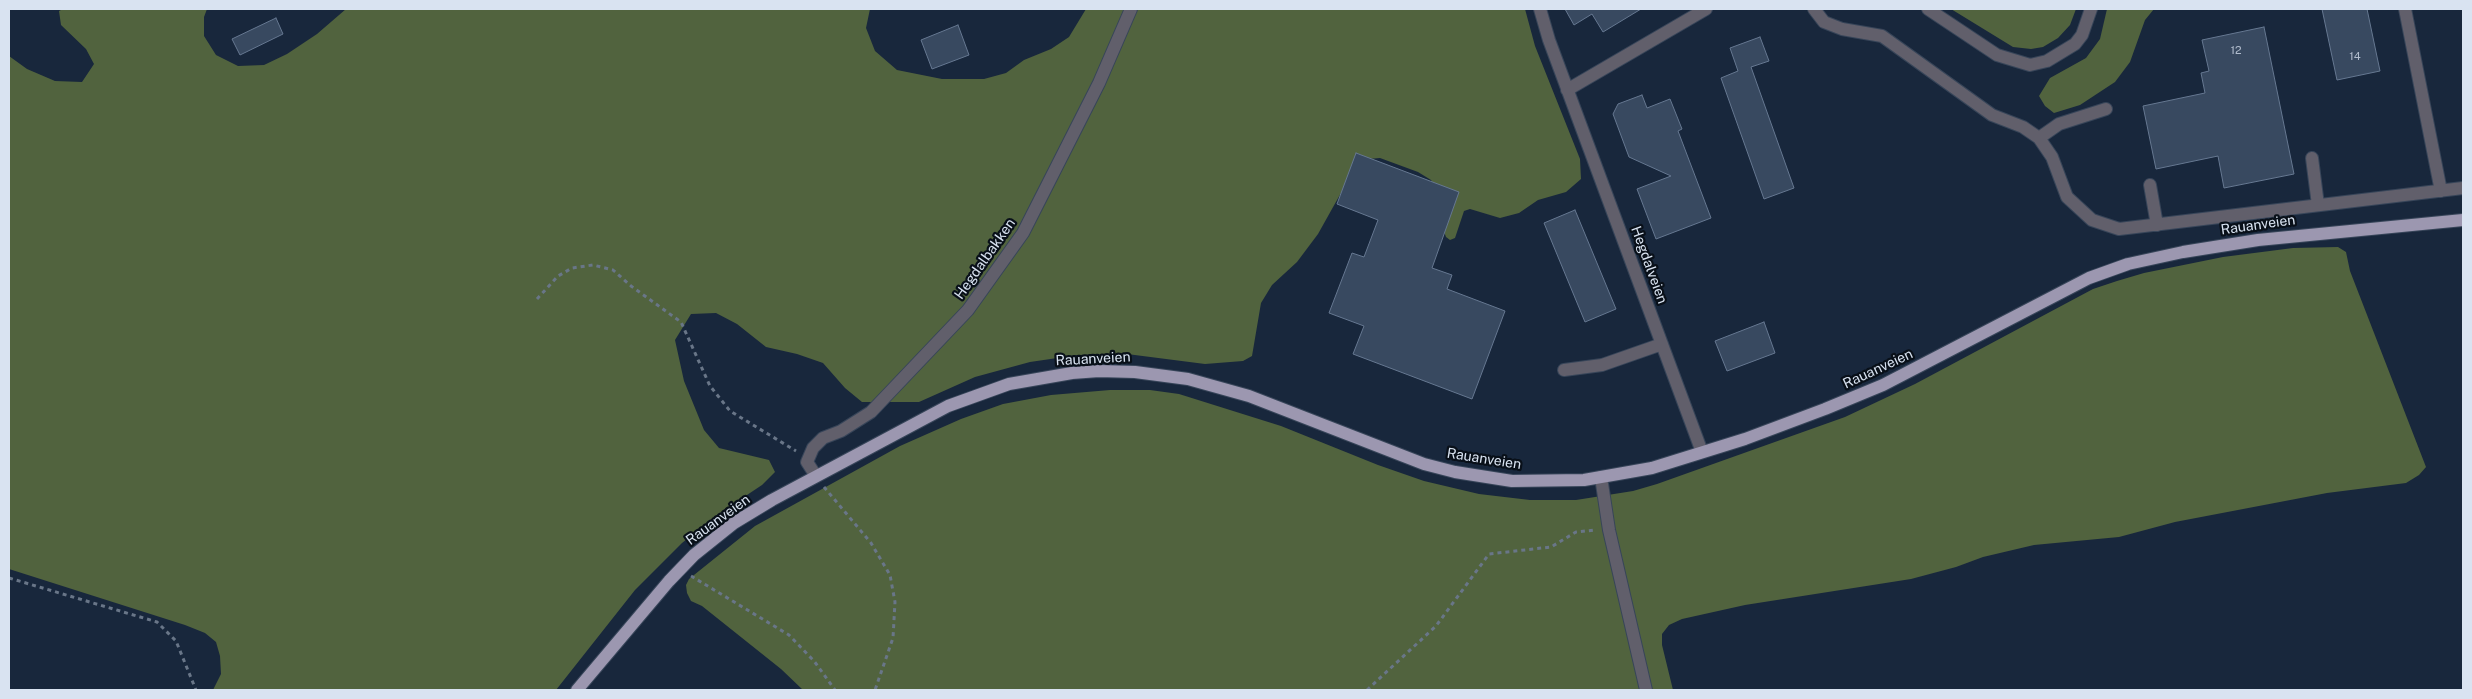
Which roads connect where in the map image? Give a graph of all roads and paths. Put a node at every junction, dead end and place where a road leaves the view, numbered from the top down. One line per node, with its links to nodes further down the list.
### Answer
1 (1131, 9): 22 (street, Hegdalbakken)
2 (1540, 9): 8 (street, Hegdalveien)
3 (1706, 9): 8 (street)
4 (1814, 9): 10 (street)
5 (1928, 9): 6 (street)
6 (2091, 9)
7 (2405, 9): 14 (street)
8 (1567, 90): 19 (street, Hegdalveien)
9 (2106, 109): 10 (street)
10 (2039, 138): 17 (street)
11 (2312, 158): 15 (street)
12 (2150, 184): 17 (street)
13 (2463, 188): 14 (street)
14 (2441, 191): 15 (street)
15 (2318, 206): 17 (street)
16 (2463, 220): 21 (main road, Rauanveien)
17 (2157, 225)
18 (536, 299): 22 (path)
19 (1662, 344): 20 (street); 21 (street, Hegdalveien)
20 (1564, 370)
21 (1702, 452): 24 (main road, Rauanveien)
22 (807, 462): 23 (street)
23 (816, 476): 24 (main road, Rauanveien); 26 (main road, Rauanveien); 31 (path)
24 (1601, 478): 25 (street)
25 (1609, 530): 32 (path); 33 (street)
26 (680, 570): 29 (main road, Rauanveien); 30 (path)
27 (9, 578): 28 (path)
28 (196, 690)
29 (577, 690)
30 (835, 690)
31 (875, 690)
32 (1367, 690)
33 (1646, 690)

